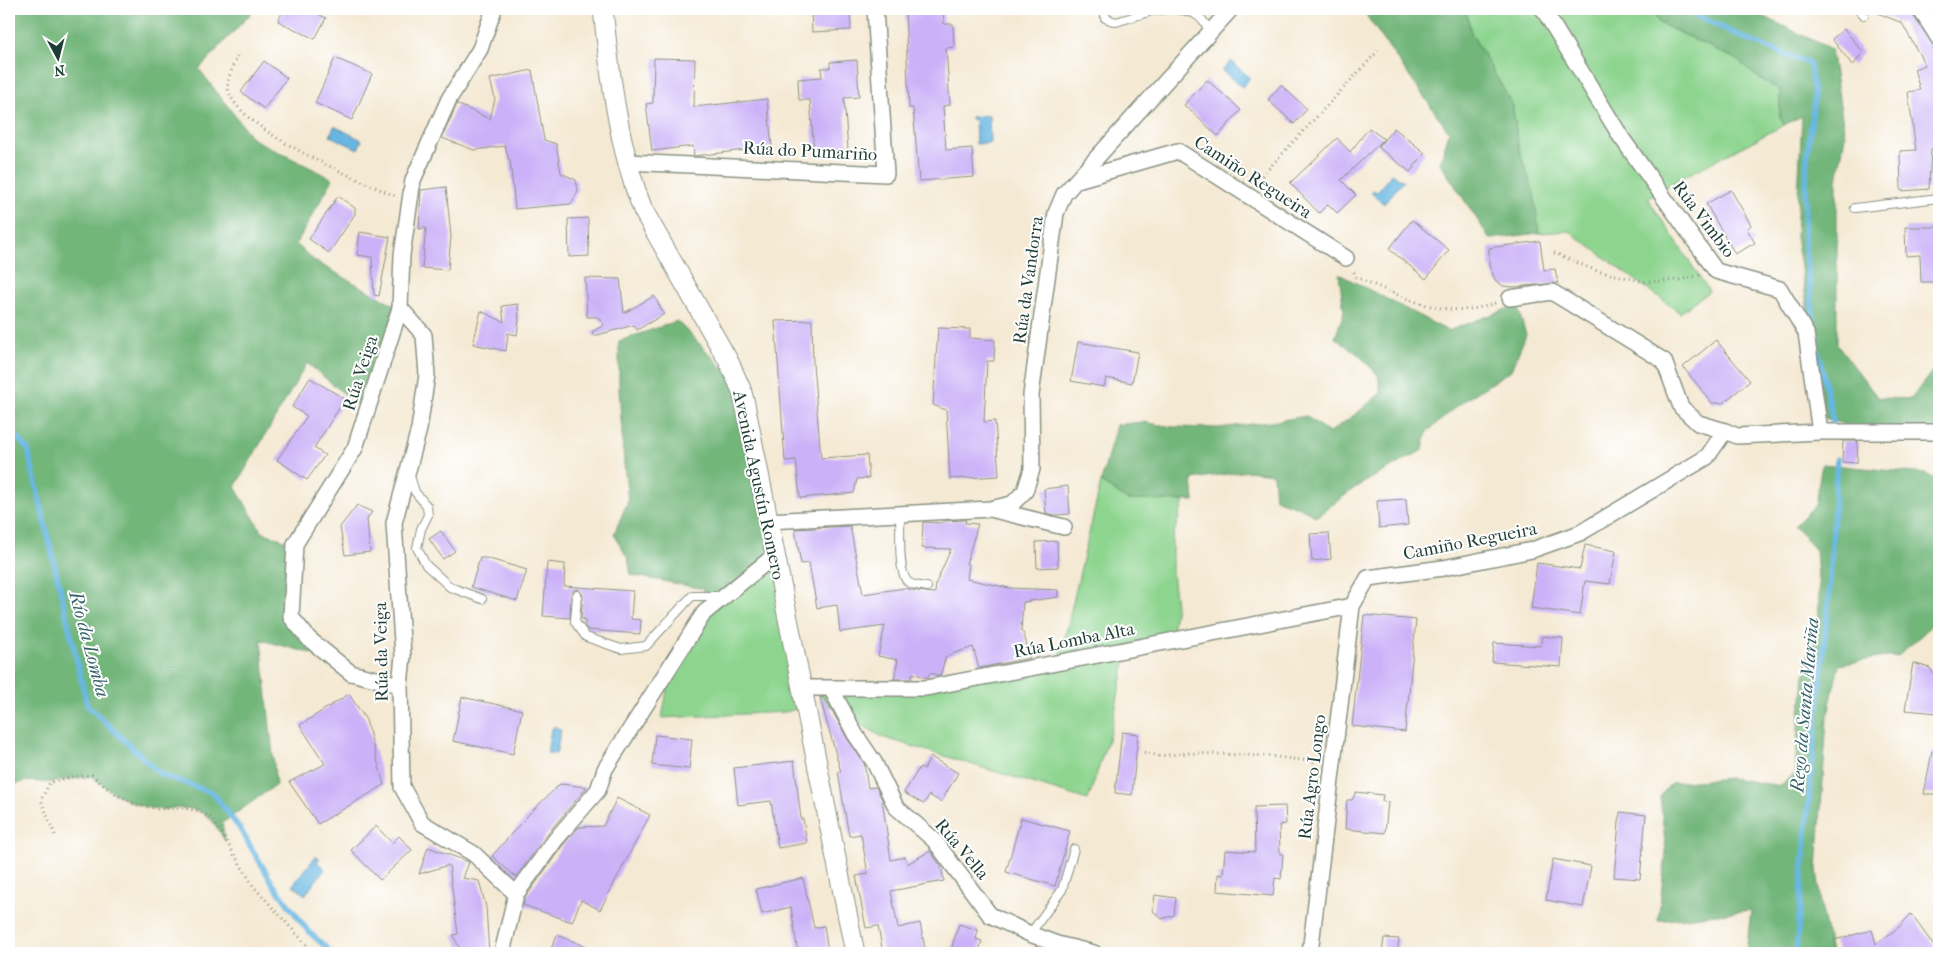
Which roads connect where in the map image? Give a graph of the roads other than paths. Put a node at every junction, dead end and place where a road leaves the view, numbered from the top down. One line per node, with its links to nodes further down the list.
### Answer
1 (494, 9): 18 (street, Rúa Veiga)
2 (603, 9): 12 (street, Avenida Agustín Romero)
3 (874, 9): 12 (street, Rúa do Pumariño)
4 (1105, 9): 5 (lane)
5 (1169, 9)
6 (1174, 9): 10 (lane)
7 (1231, 9): 10 (street, Rúa da Vandorra)
8 (1543, 9): 20 (street, Rúa Vimbio)
9 (1920, 9): 11 (street)
10 (1210, 32): 13 (street, Rúa da Vandorra)
11 (1939, 39)
12 (626, 162): 25 (street, Avenida Agustín Romero)
13 (1077, 180): 16 (street, Camiño Regueira); 23 (street, Rúa da Vandorra)
14 (1939, 198): 15 (lane)
15 (1855, 208)
16 (1346, 258)
17 (1510, 298): 19 (street)
18 (400, 308): 22 (street, Rúa da Veiga); 33 (street, Rúa Veiga)
19 (1725, 431): 20 (street); 32 (street, Camiño Regueira)
20 (1820, 432): 21 (street)
21 (1939, 432)
22 (408, 469): 31 (lane); 33 (street, Rúa da Veiga)
23 (990, 509): 24 (street, Rúa da Vandorra); 26 (street, Rúa da Vandorra)
24 (900, 514): 25 (street, Rúa da Vandorra); 28 (lane)
25 (768, 520): 27 (street, Avenida Agustín Romero)
26 (1064, 526)
27 (775, 555): 30 (street); 34 (street, Avenida Agustín Romero)
28 (927, 587)
29 (577, 595): 30 (lane)
30 (724, 596): 37 (street)
31 (482, 599)
32 (1352, 606): 35 (street, Rúa Lomba Alta); 42 (street, Rúa Agro Longo)
33 (400, 685): 37 (street, Rúa da Veiga)
34 (801, 688): 35 (street, Rúa Lomba Alta); 40 (street, Avenida Agustín Romero)
35 (832, 688): 38 (street, Rúa Vella)
36 (1074, 849): 38 (lane)
37 (516, 894): 39 (street)
38 (1030, 934): 41 (street, Rúa Vella)
39 (502, 953)
40 (855, 953)
41 (1094, 953)
42 (1310, 953)

